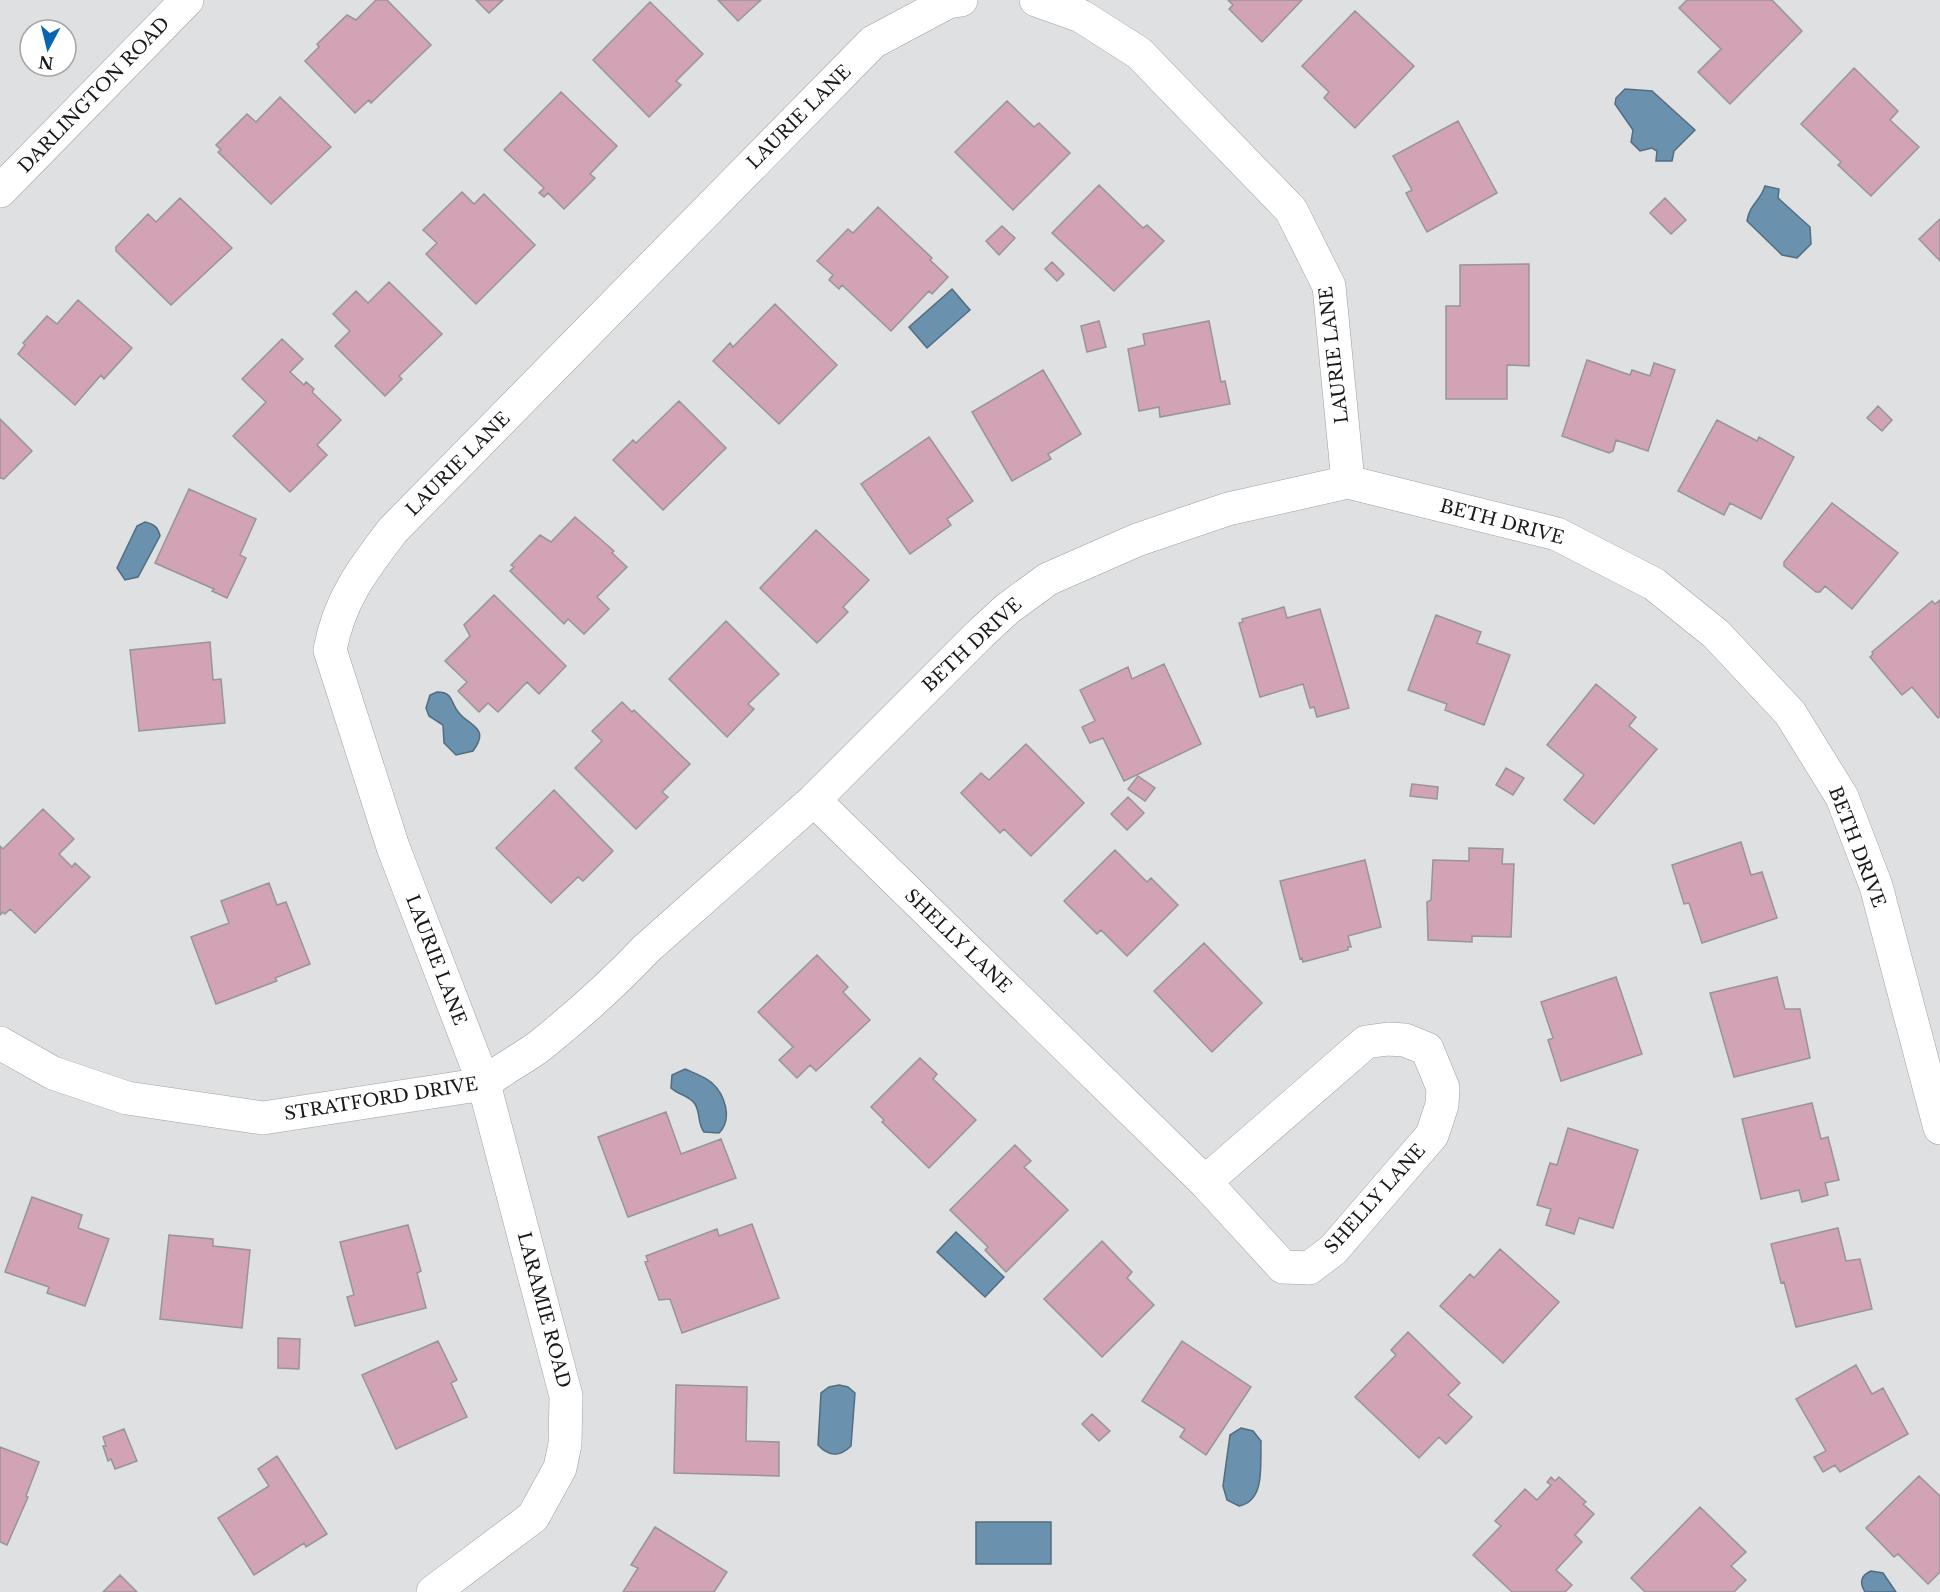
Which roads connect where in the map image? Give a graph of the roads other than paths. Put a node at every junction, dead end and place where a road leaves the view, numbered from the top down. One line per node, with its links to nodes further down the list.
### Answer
1 (187, 0): 4 (street, DARLINGTON ROAD)
2 (962, 0): 8 (street, LAURIE LANE)
3 (1036, 0): 5 (street, LAURIE LANE)
4 (0, 191)
5 (1347, 482): 6 (street, BETH DRIVE); 9 (street, BETH DRIVE)
6 (814, 800): 8 (street, STRATFORD DRIVE); 10 (street, SHELLY LANE)
7 (0, 1043): 8 (street, STRATFORD DRIVE)
8 (484, 1084): 11 (street, LARAMIE ROAD)
9 (1940, 1128)
10 (1205, 1182): 10 (street, SHELLY LANE)
11 (433, 1592)

